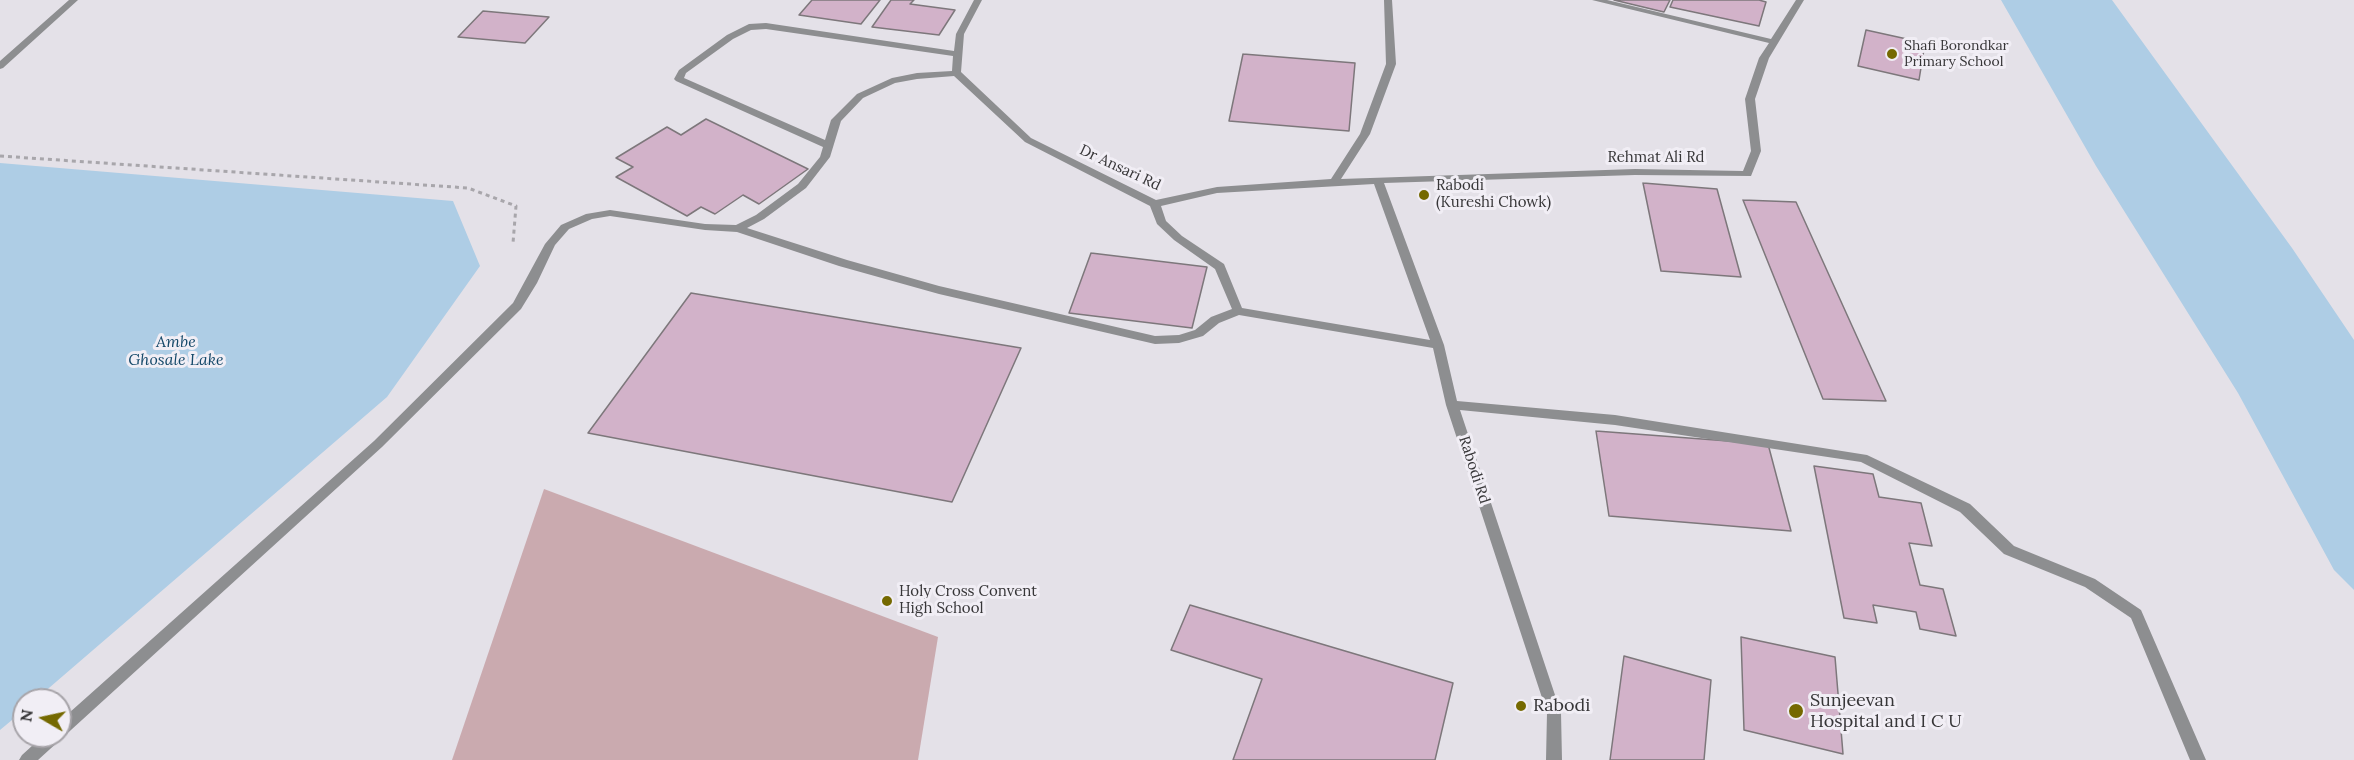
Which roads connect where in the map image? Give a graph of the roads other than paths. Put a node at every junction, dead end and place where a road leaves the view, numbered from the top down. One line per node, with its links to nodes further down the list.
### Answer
1 (74, 0): 8 (street)
2 (978, 0): 7 (street)
3 (1388, 0): 11 (street)
4 (1596, 0): 6 (street)
5 (1800, 0): 6 (street, Rehmat Ali Rd)
6 (1774, 42): 12 (street, Rehmat Ali Rd)
7 (958, 54): 9 (street); 10 (street)
8 (0, 66)
9 (956, 73): 10 (street); 13 (street, Dr Ansari Rd)
10 (828, 145): 14 (street)
11 (1334, 182): 12 (street, Dr Ansari Rd); 13 (street, Dr Ansari Rd)
12 (1378, 182): 16 (street, Rabodi Rd)
13 (1155, 204): 15 (street)
14 (738, 229): 15 (street); 18 (street)
15 (1238, 311): 16 (street)
16 (1438, 345): 17 (street, Rabodi Rd)
17 (1452, 405): 21 (street, Rabodi Rd); 22 (street)
18 (72, 720)
19 (40, 748): 20 (street)
20 (27, 760)
21 (1554, 760)
22 (2198, 760)

